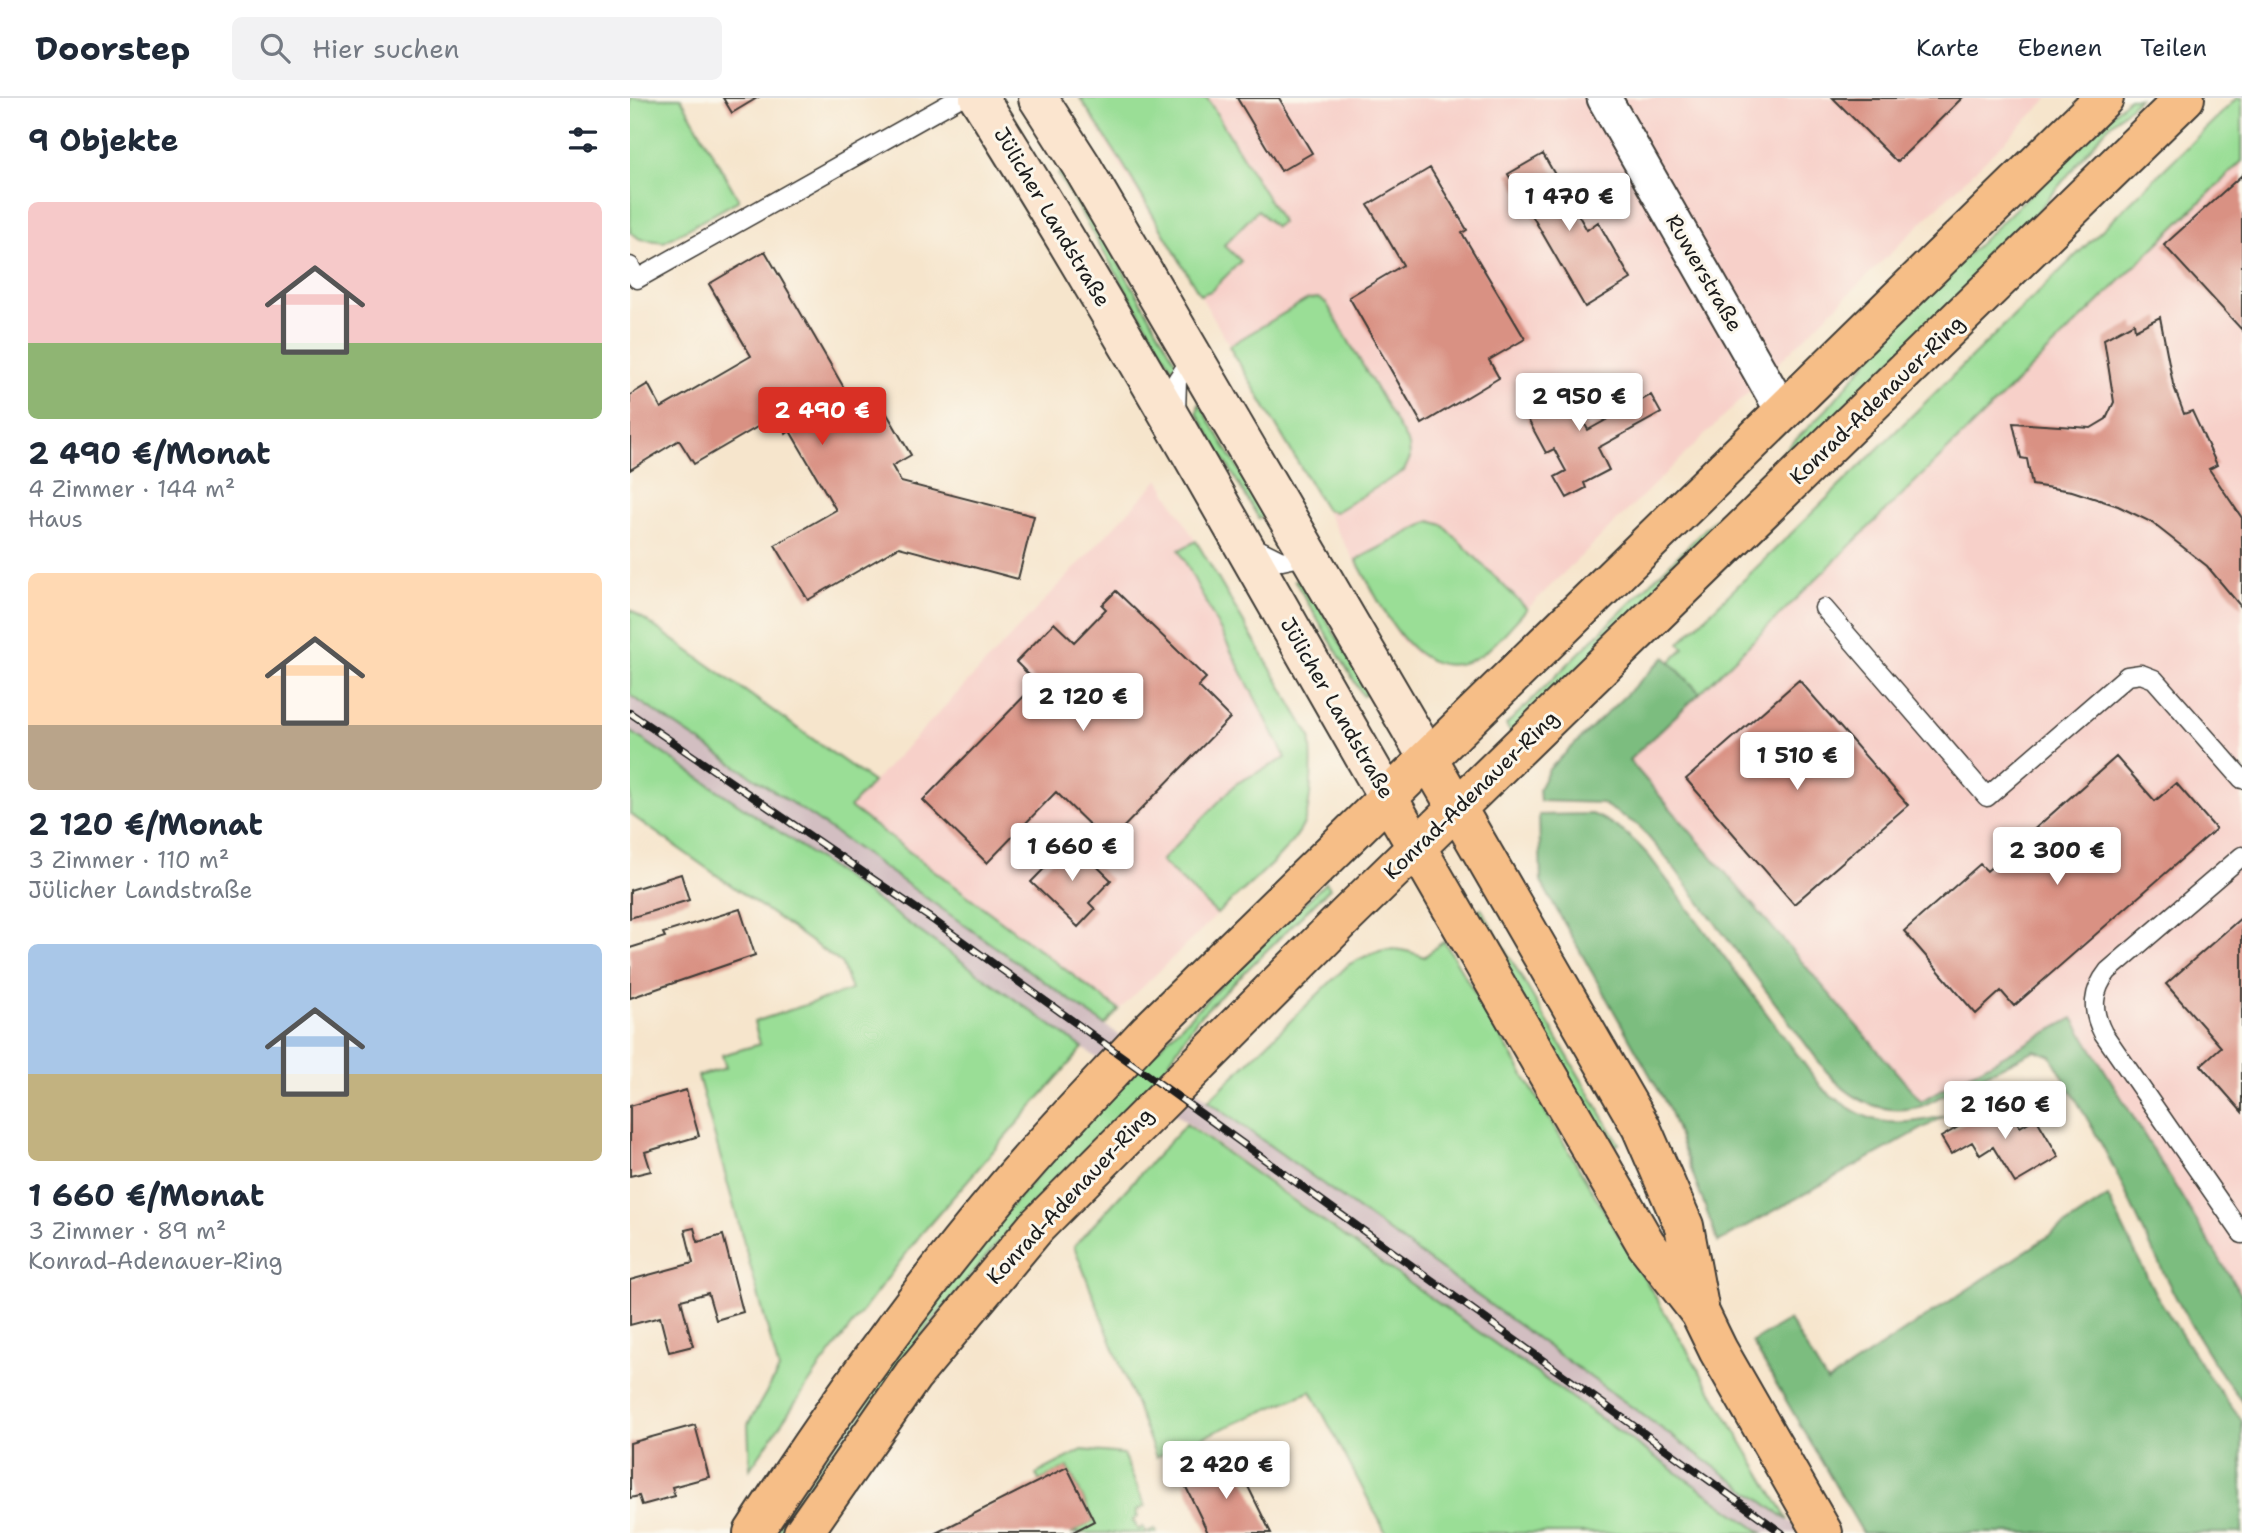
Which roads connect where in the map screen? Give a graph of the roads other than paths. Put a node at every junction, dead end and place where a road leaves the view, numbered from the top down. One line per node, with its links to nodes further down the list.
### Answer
1 (959, 98): 7 (lane)
2 (979, 98): 10 (main road, Jülicher Landstraße)
3 (1038, 98): 8 (main road, Jülicher Landstraße)
4 (1604, 98): 9 (street, Ruwerstraße)
5 (2104, 98): 9 (main road)
6 (2185, 98): 17 (main road, Konrad-Adenauer-Ring)
7 (630, 266)
8 (1193, 356): 10 (lane); 12 (main road, Jülicher Landstraße)
9 (1783, 412): 14 (main road)
10 (1176, 425): 11 (main road, Jülicher Landstraße)
11 (1240, 538): 12 (lane); 16 (main road, Jülicher Landstraße)
12 (1310, 555): 14 (main road, Jülicher Landstraße)
13 (1824, 608): 15 (lane)
14 (1429, 760): 16 (main road); 17 (main road, Jülicher Landstraße)
15 (2242, 779)
16 (1388, 797): 18 (main road, Jülicher Landstraße); 22 (main road)
17 (1458, 809): 18 (main road, Konrad-Adenauer-Ring); 21 (main road, Jülicher Landstraße)
18 (1417, 848): 21 (main road, Jülicher Landstraße); 23 (main road, Konrad-Adenauer-Ring)
19 (2242, 856): 20 (lane)
20 (2242, 1234)
21 (1700, 1313): 24 (main road, Jülicher Landstraße)
22 (753, 1533)
23 (803, 1533)
24 (1823, 1533)

